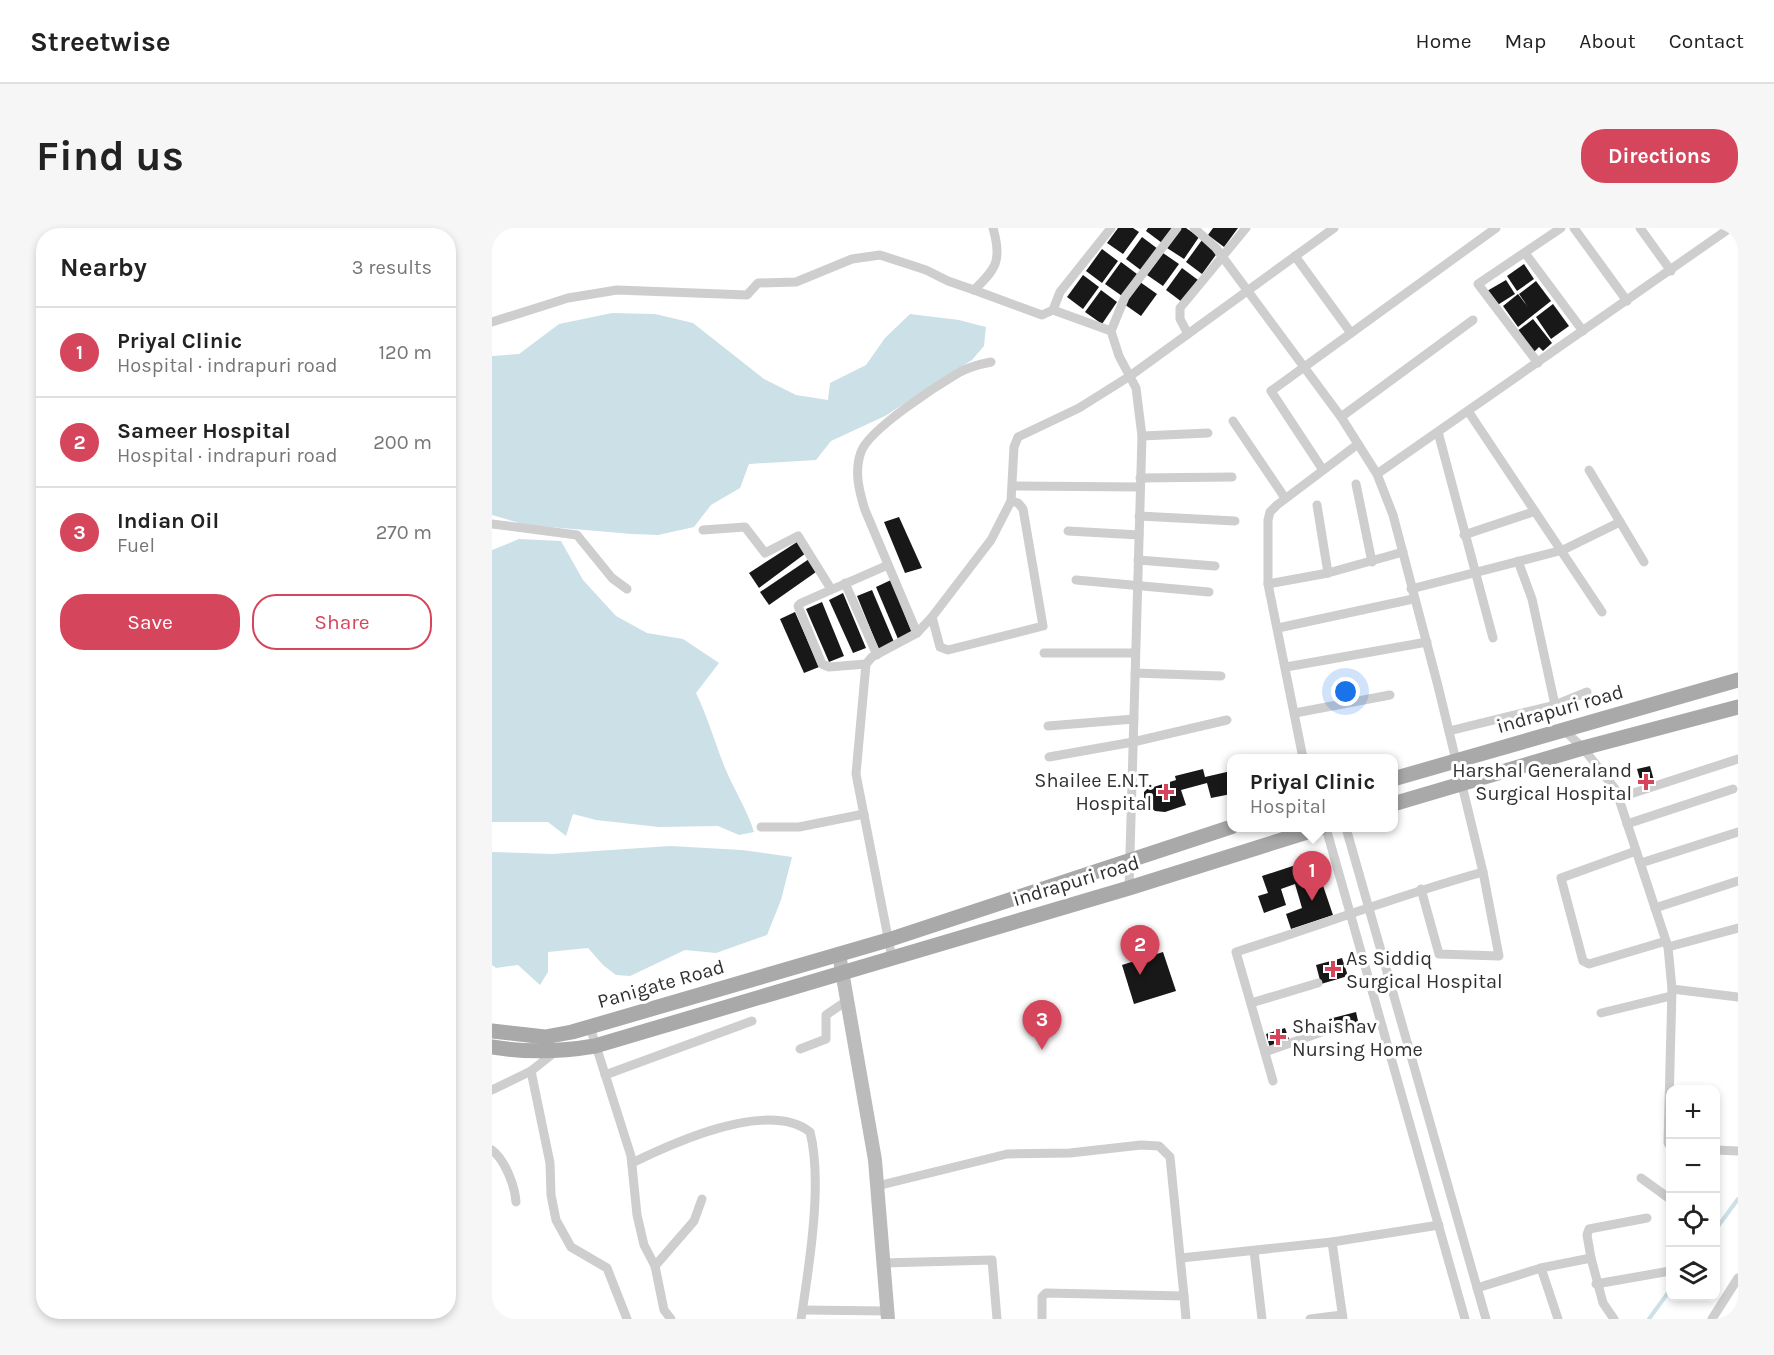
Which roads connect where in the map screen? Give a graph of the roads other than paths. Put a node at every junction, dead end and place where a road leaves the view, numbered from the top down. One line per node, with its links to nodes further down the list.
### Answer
1 (993, 228): 16 (street)
2 (1111, 228): 19 (street)
3 (1177, 228): 22 (street)
4 (1194, 228): 14 (street)
5 (1246, 228): 14 (street)
6 (1334, 228): 13 (street)
7 (1561, 228): 12 (street)
8 (1574, 228): 18 (street)
9 (1640, 228): 15 (street)
10 (1730, 228): 15 (street)
11 (1494, 229): 24 (street)
12 (1525, 253): 23 (street); 27 (street)
13 (1295, 256): 17 (street); 24 (street)
14 (1222, 258): 17 (street); 25 (street)
15 (1671, 271): 18 (street)
16 (974, 290): 19 (street); 21 (street)
17 (1247, 291): 25 (street); 28 (street)
18 (1628, 302): 23 (street)
19 (1053, 310): 22 (street)
20 (1473, 320): 31 (street)
21 (492, 322)
22 (1111, 331): 29 (street)
23 (1583, 331): 27 (street)
24 (1351, 333): 28 (street)
25 (1188, 334): 29 (street)
26 (991, 362): 62 (street)
27 (1538, 363): 30 (street)
28 (1304, 368): 31 (street); 37 (street)
29 (1130, 376): 35 (street); 43 (street)
30 (1468, 411): 33 (street); 47 (street)
31 (1341, 417): 36 (street)
32 (1233, 421): 44 (street)
33 (1438, 432): 39 (street); 55 (street)
34 (1208, 433): 35 (street)
35 (1142, 436): 41 (street)
36 (1358, 444): 37 (street); 39 (street)
37 (1323, 470): 44 (street)
38 (1589, 470): 50 (street)
39 (1377, 474): 57 (street)
40 (1232, 477): 41 (street)
41 (1140, 483): 43 (street); 48 (street)
42 (1356, 484): 60 (street)
43 (1013, 486): 45 (street)
44 (1285, 498): 68 (street)
45 (1011, 501): 76 (street); 76 (street)
46 (1317, 505): 65 (street)
47 (1533, 512): 55 (street); 56 (street)
48 (1139, 516): 49 (street); 54 (street)
49 (1235, 521)
50 (1620, 522): 56 (street); 61 (street)
51 (496, 524): 71 (street)
52 (703, 530): 72 (street)
53 (1068, 531): 54 (street)
54 (1139, 535): 58 (street)
55 (1464, 535): 64 (street)
56 (1563, 550): 59 (street); 75 (street)
57 (1403, 552): 60 (street); 70 (street)
58 (1138, 560): 63 (street); 69 (street)
59 (1518, 561): 64 (street); 91 (street)
60 (1372, 562): 65 (street)
61 (1644, 562)
62 (888, 565): 67 (street); 78 (street)
63 (1215, 566)
64 (1476, 572): 70 (street); 79 (street)
65 (1328, 573): 68 (street)
66 (1076, 580): 69 (street)
67 (845, 583): 72 (street); 83 (street)
68 (1268, 584): 77 (street)
69 (1137, 585): 73 (street); 82 (street)
70 (1411, 588): 74 (street)
71 (627, 589)
72 (831, 589): 84 (street)
73 (1209, 592)
74 (1413, 599): 77 (street); 80 (street)
75 (1602, 612)
76 (932, 617): 78 (street)
77 (1278, 628): 85 (street)
78 (917, 633): 83 (street)
79 (1493, 638)
80 (1427, 642): 85 (street); 98 (street)
81 (1044, 653): 82 (street)
82 (1135, 653): 86 (street)
83 (877, 655): 84 (street)
84 (866, 664): 110 (street)
85 (1286, 667): 93 (street)
86 (1134, 673): 87 (street); 94 (street)
87 (1221, 676)
88 (1738, 680): 97 (main road, indrapuri road)
89 (1587, 692): 91 (street)
90 (1390, 695): 93 (street)
91 (1555, 705): 98 (street)
92 (1738, 707): 100 (main road)
93 (1295, 713): 101 (street)
94 (1134, 719): 96 (street); 99 (street)
95 (1227, 720): 99 (street)
96 (1048, 726)
97 (1564, 730): 100 (street); 104 (main road, indrapuri road)
98 (1449, 731): 104 (street)
99 (1133, 742): 102 (street); 119 (street)
100 (1583, 748): 106 (main road); 108 (street)
101 (1302, 754)
102 (1049, 757)
103 (1738, 759): 108 (street)
104 (1456, 761): 105 (main road, indrapuri road); 106 (street)
105 (1398, 778)
106 (1462, 783): 109 (main road); 121 (street)
107 (1733, 789): 111 (street)
108 (1618, 798): 111 (street)
109 (1398, 802)
110 (864, 814): 112 (street); 129 (street)
111 (1627, 824): 118 (street)
112 (761, 827)
113 (1227, 828): 119 (main road, indrapuri road)
114 (1307, 832): 123 (main road, indrapuri road)
115 (1327, 832): 127 (street)
116 (1347, 832): 125 (street)
117 (1738, 832): 120 (street)
118 (1636, 851): 120 (street); 130 (street)
119 (1131, 859): 123 (street); 129 (main road, indrapuri road)
120 (1641, 863): 126 (street)
121 (1483, 872): 124 (street); 124 (street)
122 (1738, 881): 126 (street)
123 (1129, 888): 132 (main road, indrapuri road)
124 (1422, 889): 125 (street)
125 (1368, 906): 127 (street); 175 (street)
126 (1655, 908): 130 (street)
127 (1350, 916): 138 (street); 164 (street)
128 (1738, 928): 130 (street)
129 (888, 939): 131 (main road, indrapuri road); 132 (street)
130 (1667, 944): 135 (street)
131 (839, 954): 133 (street); 141 (main road, Panigate Road)
132 (892, 958): 133 (main road, indrapuri road)
133 (843, 973): 137 (street); 144 (main road, Panigate Road)
134 (1318, 983): 138 (street)
135 (1672, 992): 136 (street); 139 (street); 153 (street)
136 (1738, 997)
137 (848, 1000): 146 (street); 159 (street)
138 (1251, 1004): 148 (street)
139 (1601, 1013)
140 (752, 1021): 150 (street)
141 (590, 1027): 143 (main road, Panigate Road); 144 (street)
142 (1330, 1029): 148 (street)
143 (492, 1031)
144 (595, 1046): 147 (main road, Panigate Road); 150 (street)
145 (492, 1047): 147 (main road, Panigate Road)
146 (800, 1049)
147 (561, 1051): 149 (street)
148 (1265, 1052): 151 (street)
149 (531, 1071): 152 (street); 180 (street)
150 (605, 1075): 157 (street)
151 (1274, 1082)
152 (492, 1090)
153 (1668, 1139)
154 (492, 1150): 162 (street)
155 (1720, 1150): 156 (street)
156 (1738, 1151)
157 (632, 1163): 170 (street); 177 (street)
158 (1641, 1178): 160 (street)
159 (877, 1186): 167 (street); 169 (street)
160 (1666, 1196)
161 (702, 1199): 170 (street)
162 (516, 1202)
163 (1647, 1218): 168 (street)
164 (1439, 1225): 165 (street); 187 (street)
165 (1332, 1242): 166 (street); 179 (street)
166 (1254, 1251): 167 (street); 185 (street)
167 (1181, 1258): 176 (street)
168 (1591, 1258): 171 (street); 174 (street)
169 (884, 1263): 178 (street); 182 (street)
170 (655, 1266): 181 (street)
171 (1541, 1268): 175 (street); 189 (street)
172 (1666, 1272): 174 (street)
173 (1738, 1278): 191 (street)
174 (1596, 1284): 190 (street)
175 (1477, 1288): 188 (street)
176 (1184, 1296): 183 (street); 184 (street)
177 (802, 1315): 178 (street)
178 (887, 1315)
179 (1342, 1317): 186 (street)
180 (627, 1319)
181 (670, 1319)
182 (996, 1319)
183 (1042, 1319)
184 (1186, 1319)
185 (1262, 1319)
186 (1310, 1319)
187 (1465, 1319)
188 (1486, 1319)
189 (1558, 1319)
190 (1614, 1319)
191 (1712, 1319)

